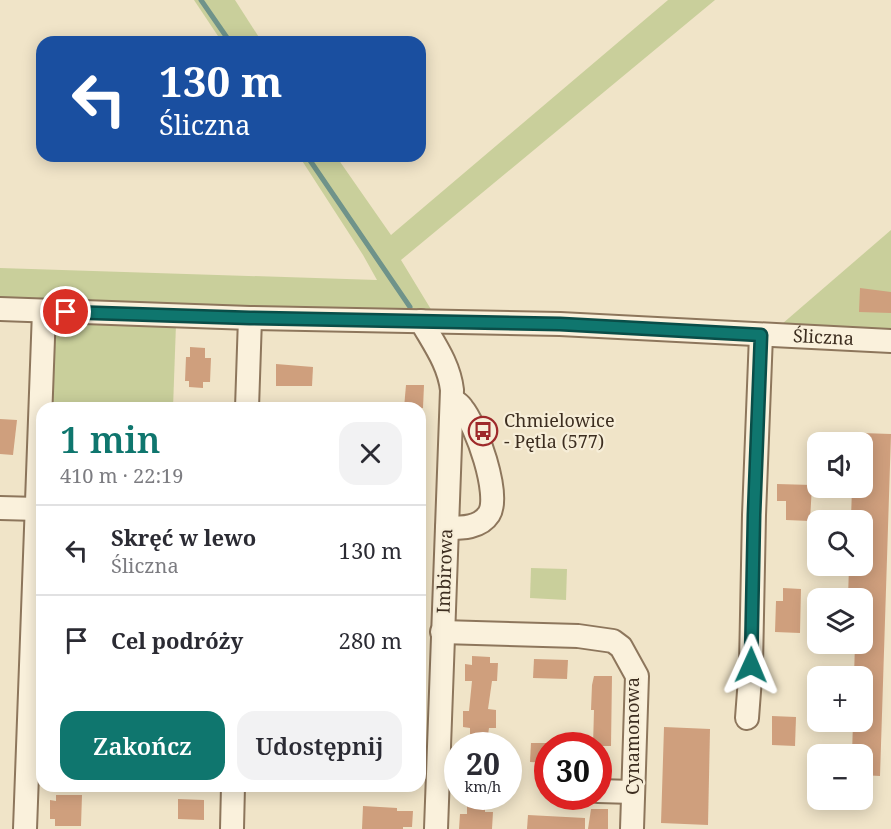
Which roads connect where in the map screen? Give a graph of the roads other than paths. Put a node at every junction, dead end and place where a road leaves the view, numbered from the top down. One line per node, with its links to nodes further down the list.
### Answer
1 (0, 309): 2 (street, Śliczna)
2 (45, 311): 3 (street, Śliczna); 8 (street)
3 (250, 318): 4 (street, Śliczna); 9 (street)
4 (421, 321): 5 (street, Śliczna); 7 (street, Imbirowa)
5 (761, 335): 6 (street, Śliczna); 15 (street)
6 (891, 341)
7 (452, 399): 12 (street, Imbirowa); 12 (street)
8 (42, 402)
9 (247, 402)
10 (0, 508): 11 (street)
11 (36, 509)
12 (447, 528): 14 (street, Imbirowa)
13 (36, 562): 19 (street)
14 (442, 632): 18 (street, Cynamonowa); 21 (street, Imbirowa)
15 (747, 718)
16 (612, 791): 18 (street)
17 (233, 792): 20 (street)
18 (633, 792): 22 (street, Cynamonowa)
19 (26, 829)
20 (232, 829)
21 (435, 829)
22 (632, 829)

